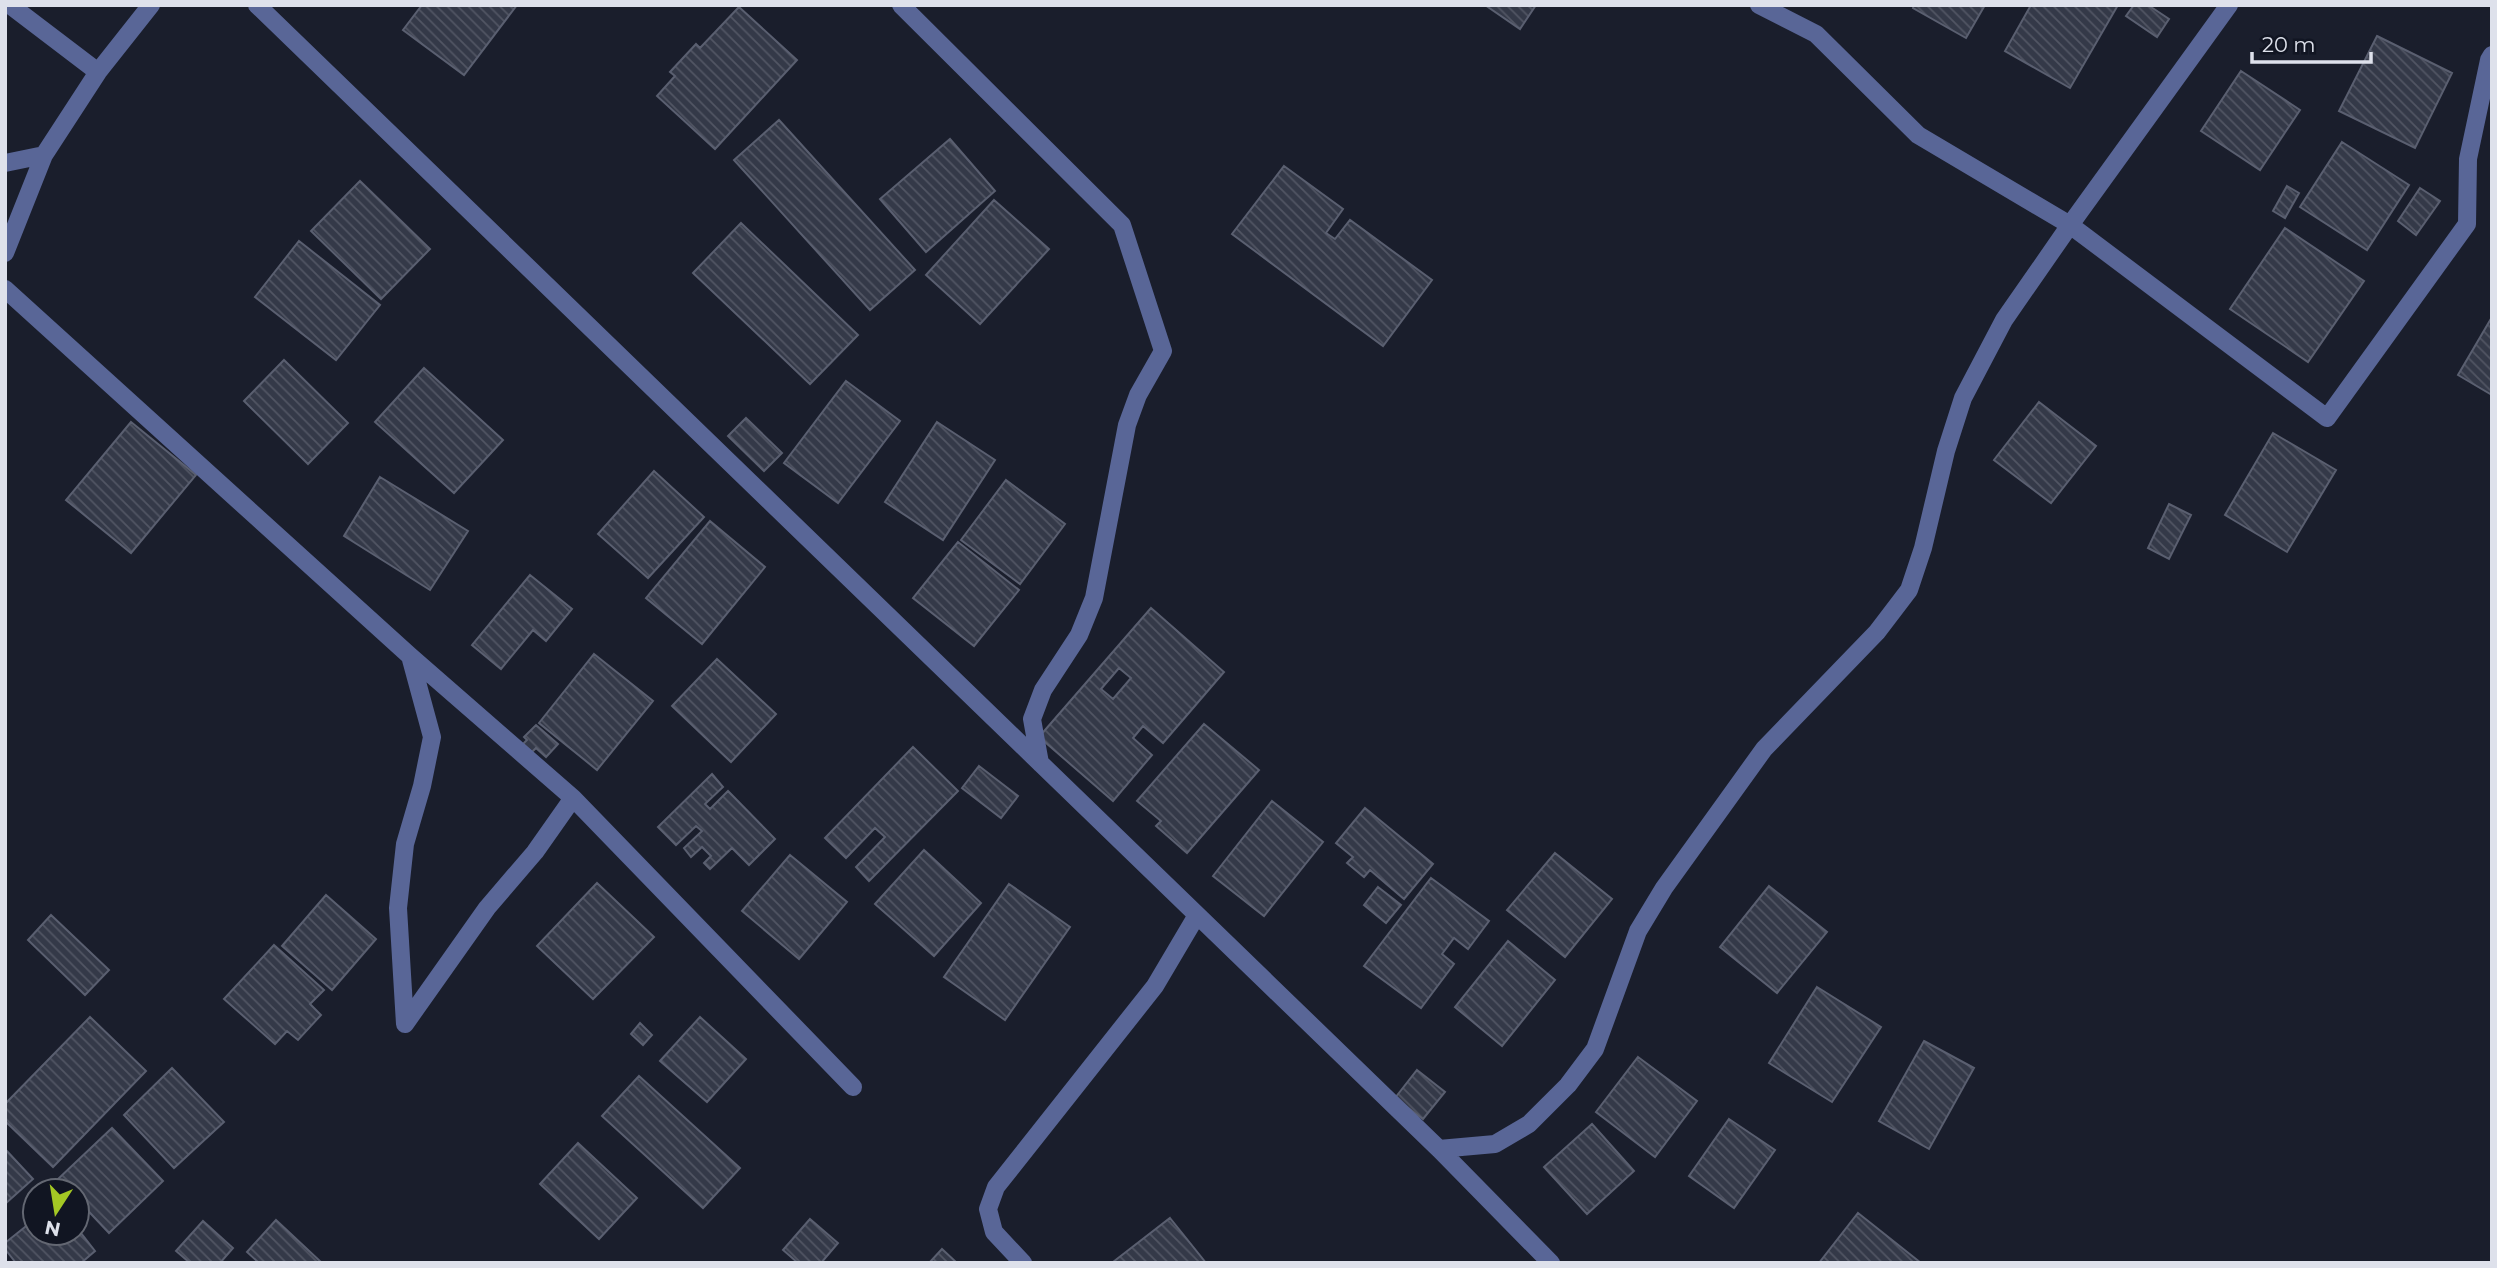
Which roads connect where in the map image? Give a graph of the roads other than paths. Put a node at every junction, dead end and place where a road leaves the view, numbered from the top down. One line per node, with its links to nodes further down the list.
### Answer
1 (9, 5): 8 (street)
2 (150, 5): 8 (street)
3 (257, 5): 15 (street)
4 (901, 5): 15 (street)
5 (1759, 5): 11 (street)
6 (2229, 5): 11 (street)
7 (2492, 55): 11 (street)
8 (98, 72): 9 (street)
9 (44, 155): 10 (street); 12 (street)
10 (5, 163)
11 (2070, 225): 19 (street)
12 (5, 253)
13 (5, 289): 14 (street)
14 (410, 656): 16 (street); 16 (street)
15 (1040, 763): 17 (street)
16 (573, 798): 18 (street)
17 (1197, 915): 19 (street); 20 (street)
18 (853, 1087)
19 (1439, 1149): 21 (street)
20 (1023, 1263)
21 (1550, 1263)

